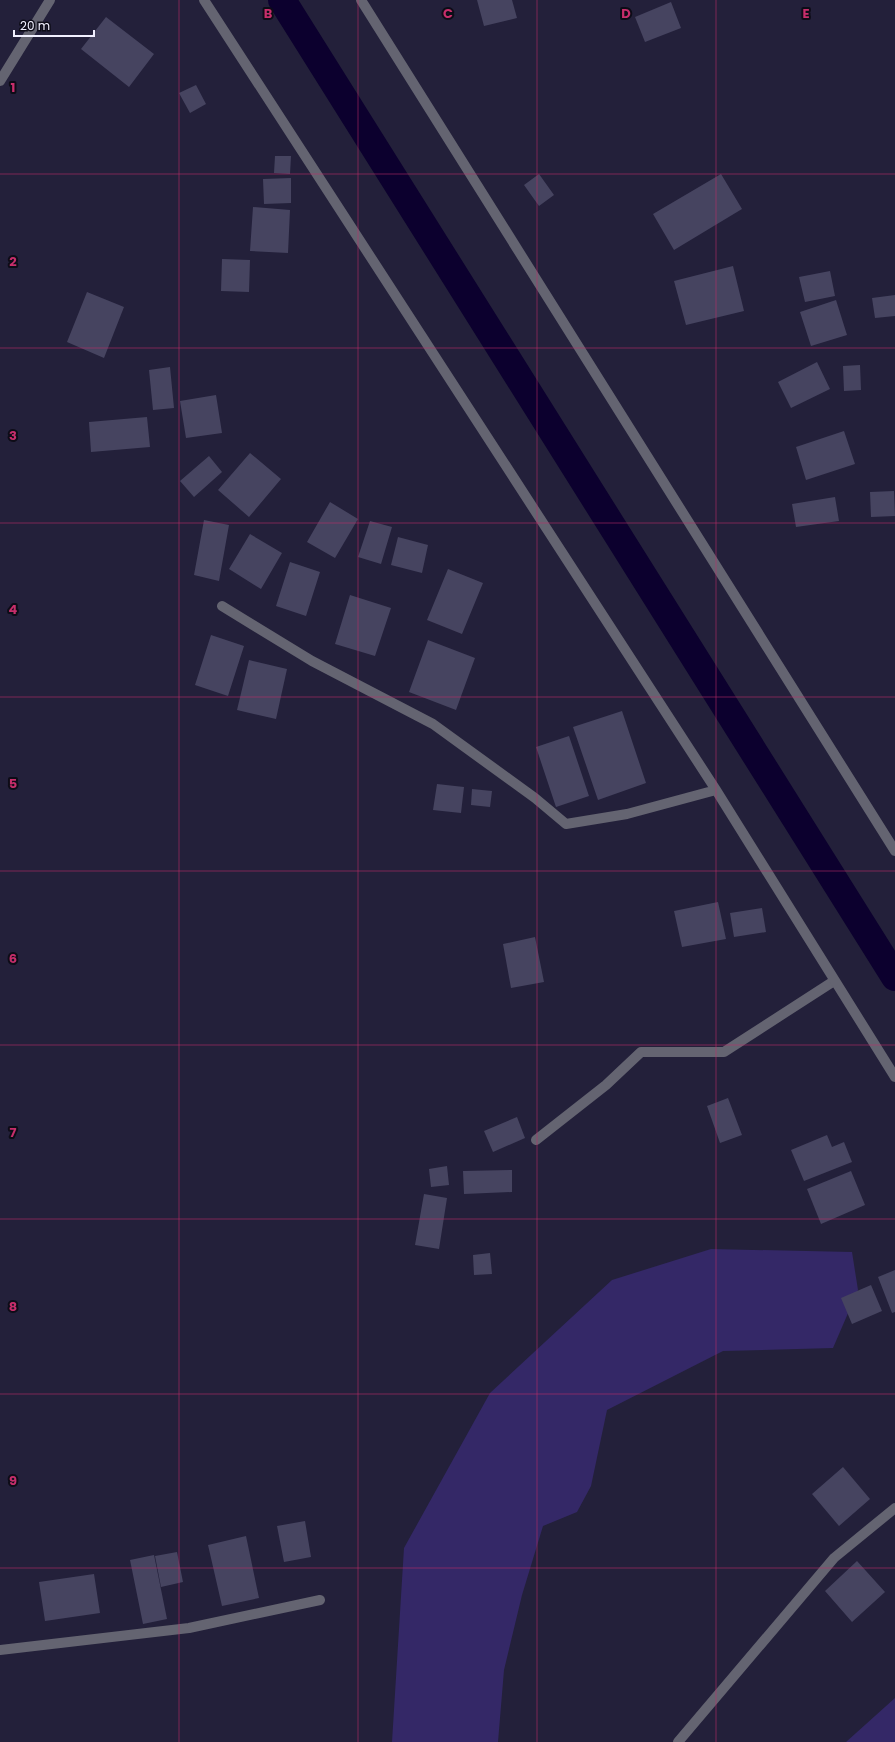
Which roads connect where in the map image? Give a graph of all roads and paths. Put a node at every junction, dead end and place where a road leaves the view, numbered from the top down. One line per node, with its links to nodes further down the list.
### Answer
1 (50, 0): 4 (street)
2 (204, 0): 6 (street)
3 (361, 0): 7 (street)
4 (0, 81)
5 (222, 606): 6 (street)
6 (716, 790): 8 (street)
7 (895, 850)
8 (834, 981): 9 (street); 10 (street)
9 (895, 1077)
10 (536, 1140)
11 (895, 1508): 14 (street)
12 (320, 1600): 13 (street)
13 (0, 1650)
14 (678, 1742)

